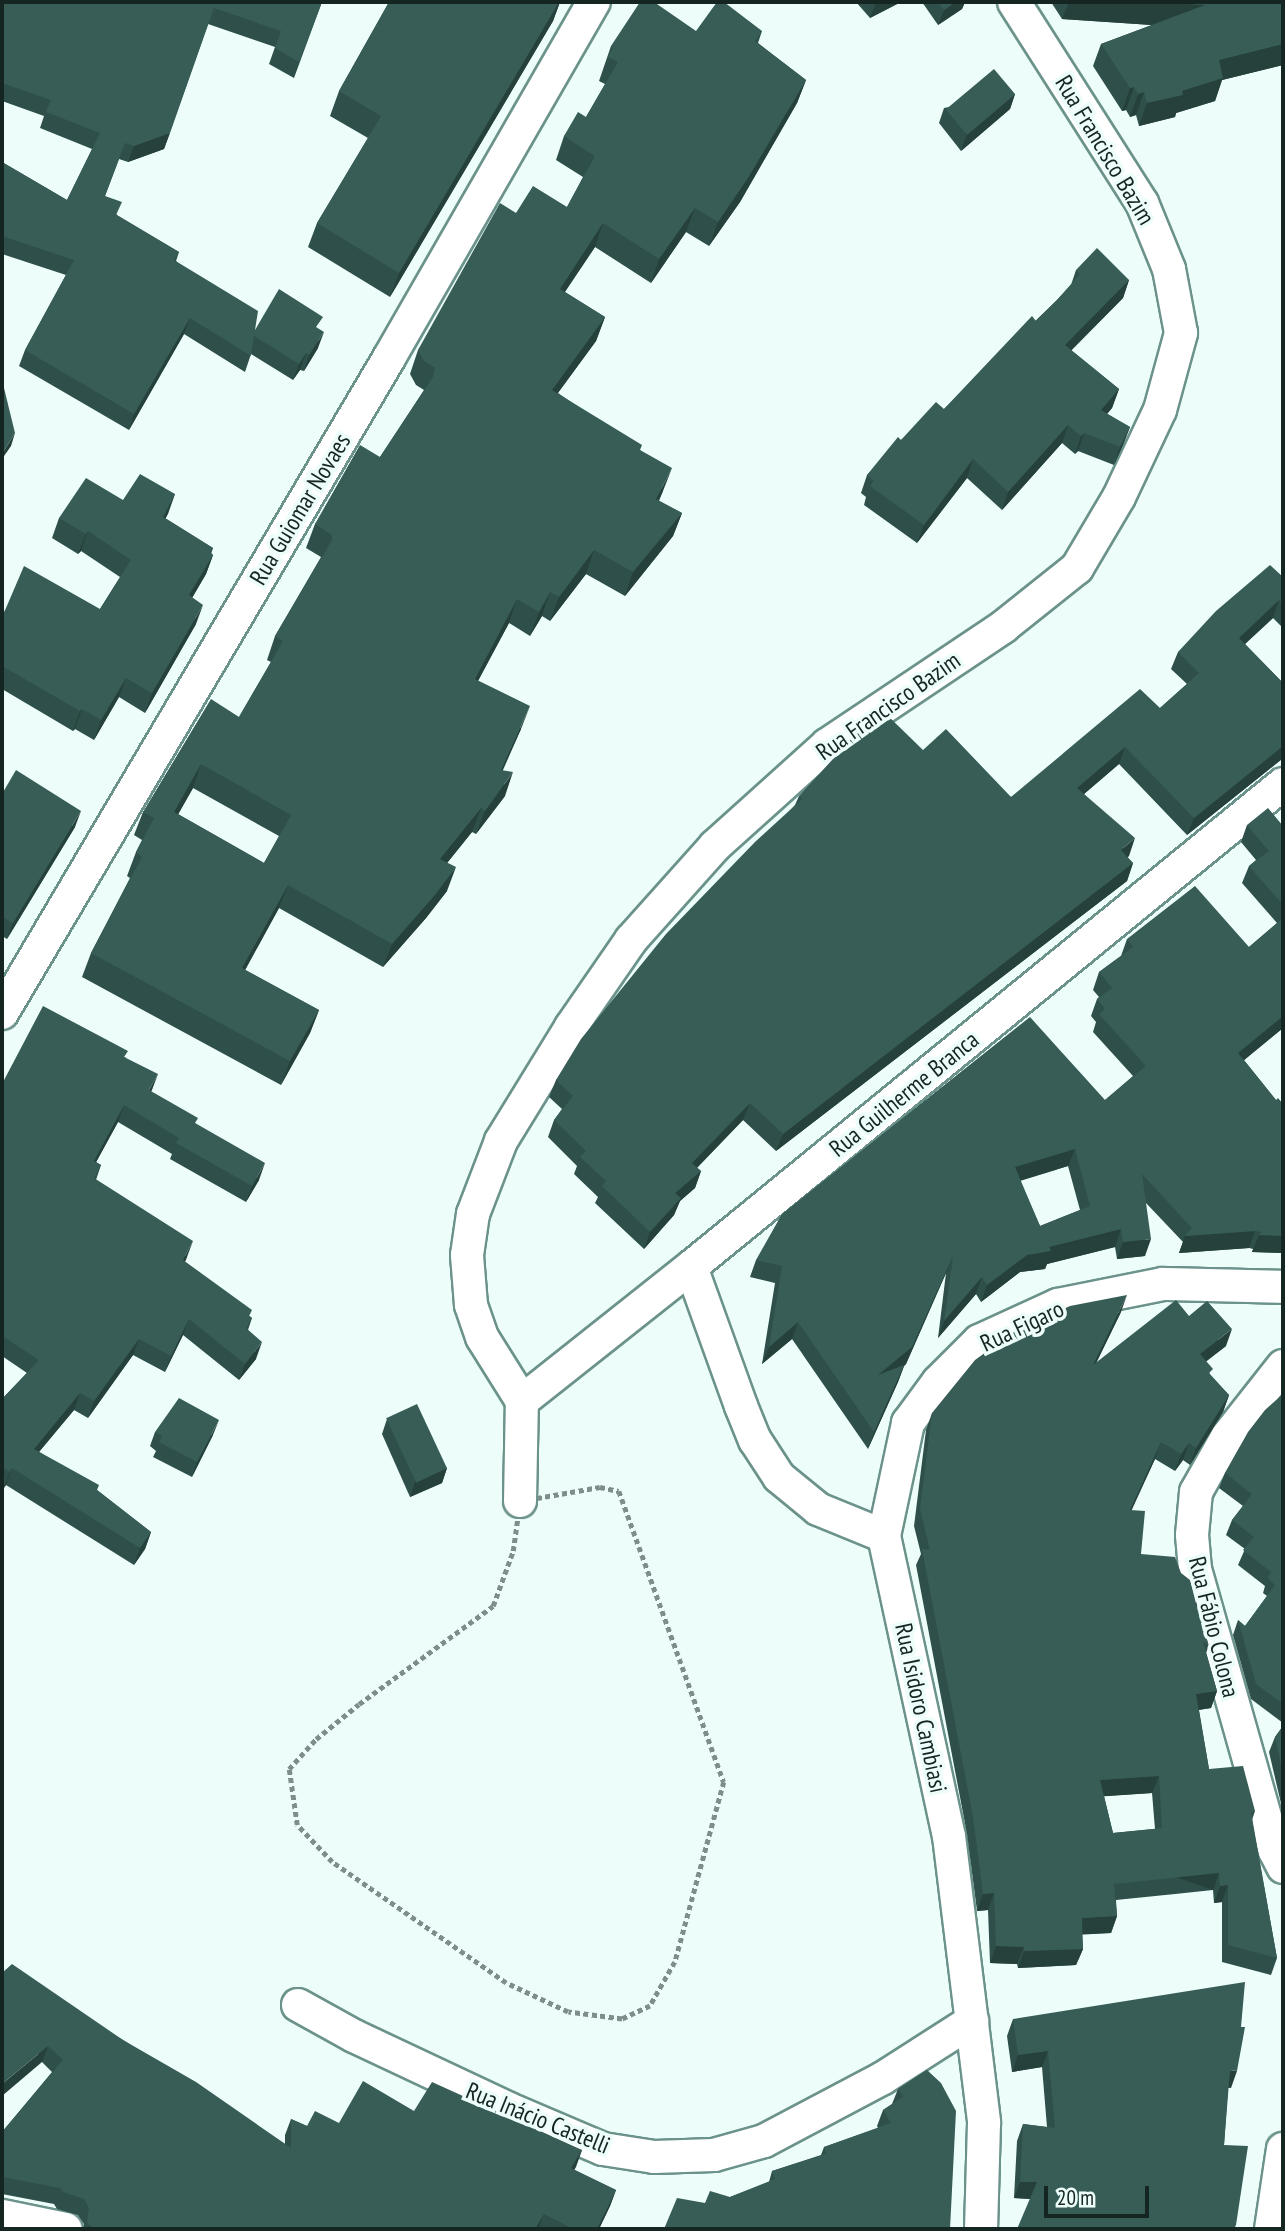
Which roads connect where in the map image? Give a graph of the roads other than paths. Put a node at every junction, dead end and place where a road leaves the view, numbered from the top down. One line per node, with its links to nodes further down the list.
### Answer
1 (594, 2): 4 (street, Rua Guiomar Novaes)
2 (1014, 2): 8 (street, Rua Francisco Bazim)
3 (1283, 784): 5 (street, Rua Guilherme Branca)
4 (2, 1013)
5 (691, 1267): 8 (street, Rua Guilherme Branca); 10 (street)
6 (1283, 1287): 10 (street, Rua Figaro)
7 (1283, 1366): 11 (street, Rua Fábio Colona)
8 (522, 1401): 9 (street)
9 (520, 1502)
10 (884, 1536): 13 (street, Rua Isidoro Cambiasi)
11 (1283, 1867)
12 (298, 2005): 13 (street, Rua Inácio Castelli)
13 (972, 2021): 17 (street, Rua Isidoro Cambiasi)
14 (1283, 2149): 18 (street)
15 (2, 2216): 16 (street)
16 (66, 2229)
17 (981, 2229)
18 (1271, 2229)

